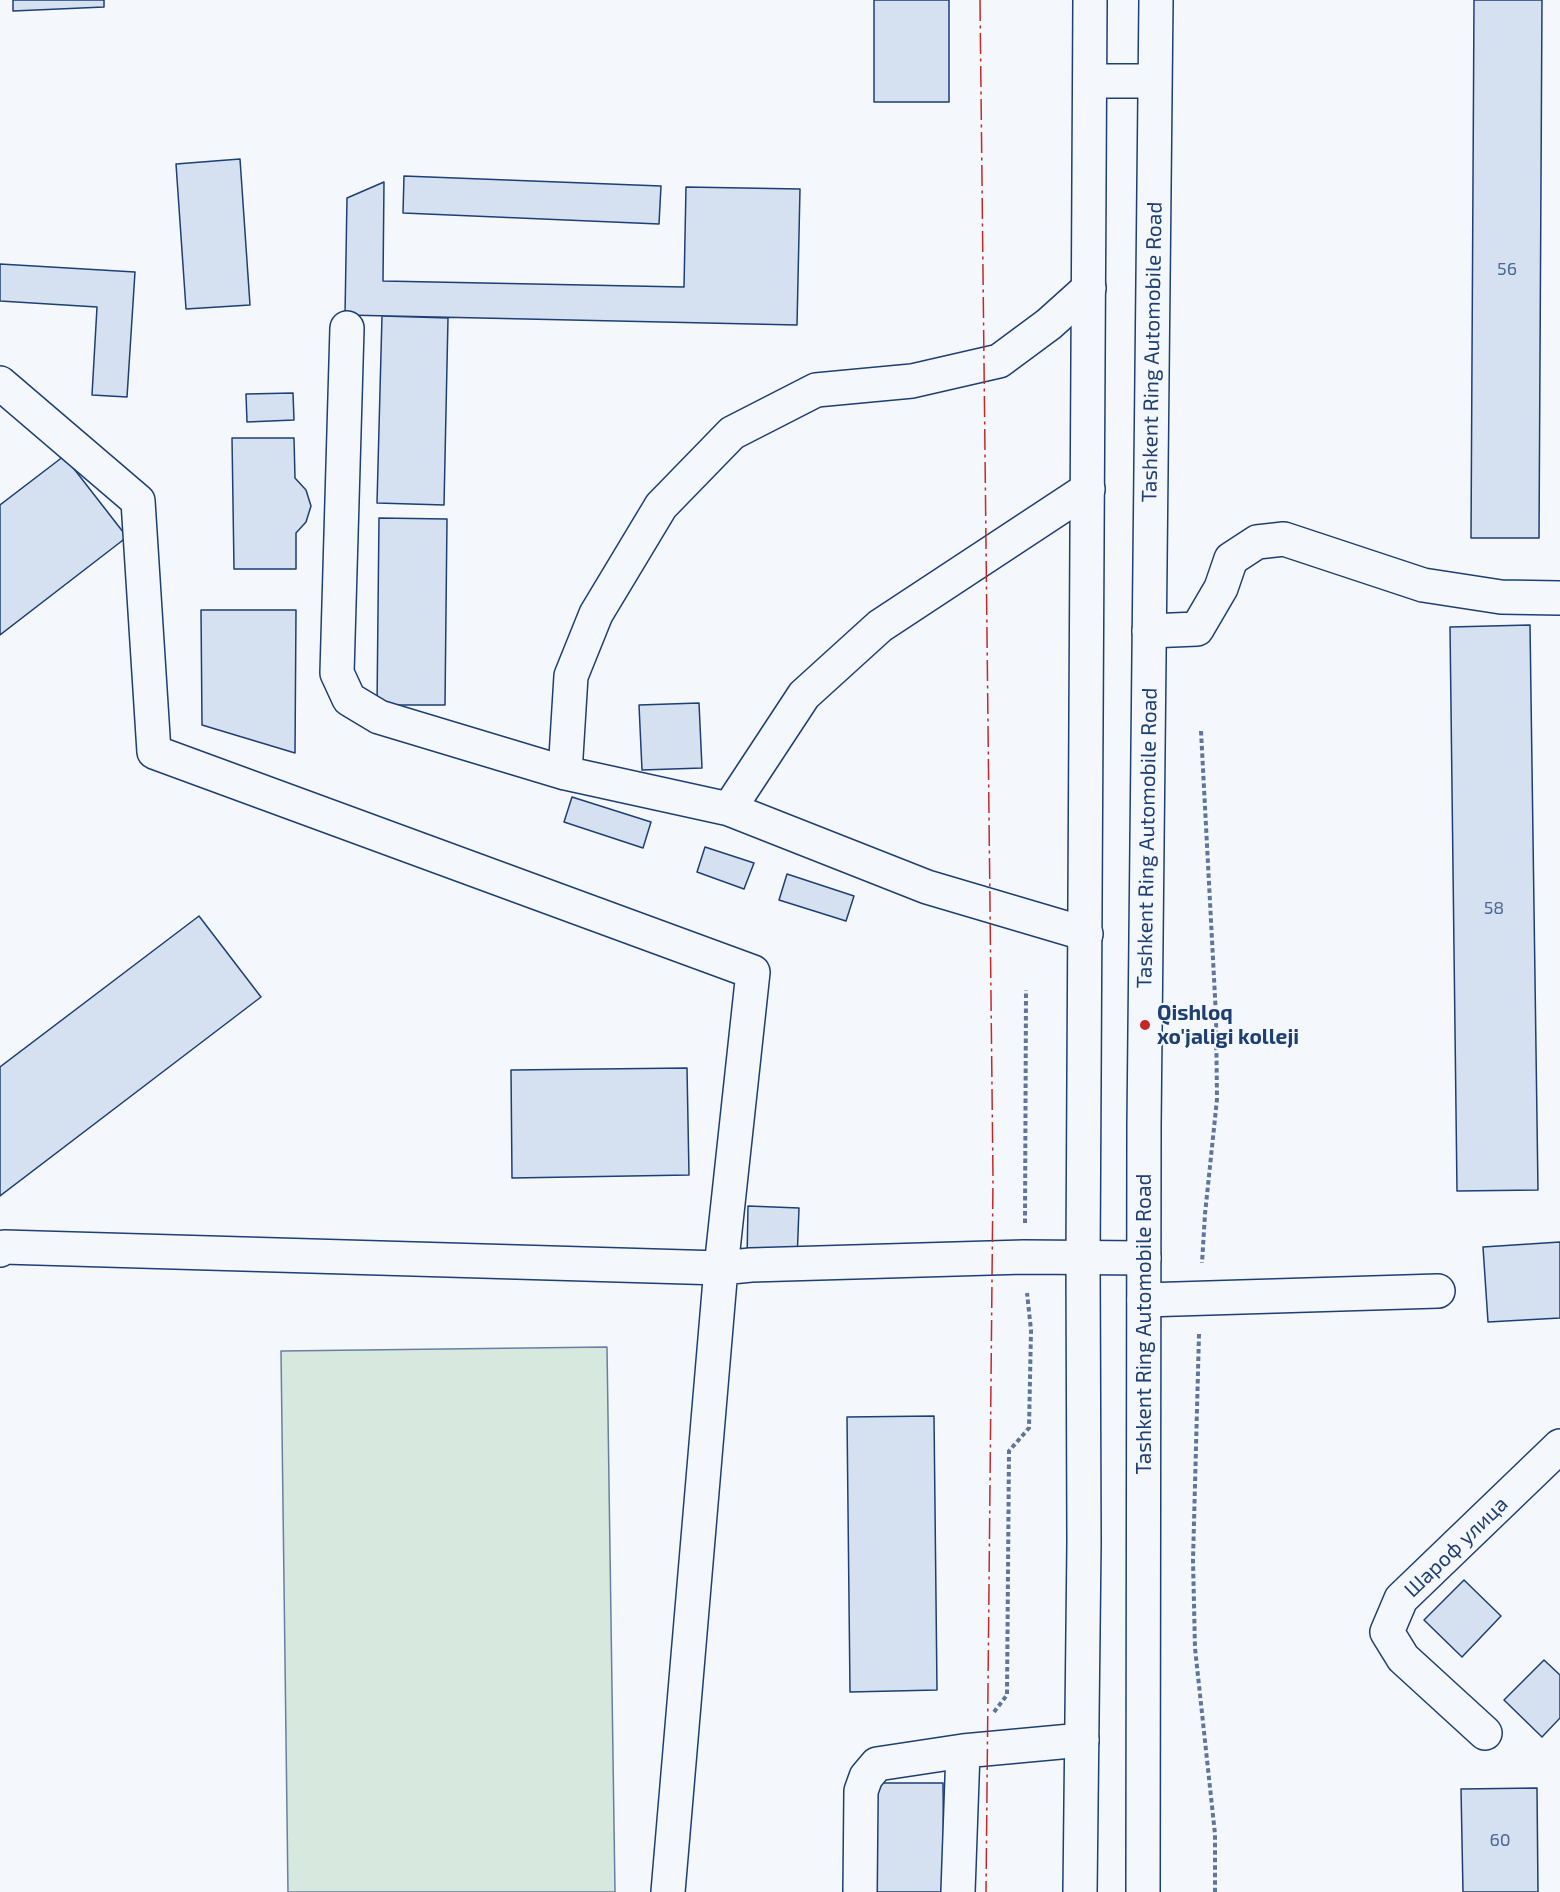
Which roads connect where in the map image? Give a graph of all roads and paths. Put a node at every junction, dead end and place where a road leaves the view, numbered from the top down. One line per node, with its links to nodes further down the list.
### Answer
1 (1090, 0): 3 (main road)
2 (1156, 0): 4 (main road, Tashkent Ring Automobile Road)
3 (1090, 81): 4 (main road); 5 (main road)
4 (1155, 81): 10 (main road, Tashkent Ring Automobile Road)
5 (1089, 288): 8 (main road); 11 (main road)
6 (347, 328): 11 (main road)
7 (0, 382): 19 (main road)
8 (1088, 489): 12 (main road); 13 (main road)
9 (1560, 598): 10 (main road)
10 (1149, 632): 18 (main road, Tashkent Ring Automobile Road)
11 (564, 773): 12 (main road)
12 (729, 808): 13 (main road)
13 (1086, 934): 17 (main road)
14 (1026, 990): 16 (path)
15 (0, 1250): 19 (main road)
16 (1024, 1257): 17 (main road); 19 (main road); 25 (path)
17 (1083, 1257): 18 (main road); 24 (main road)
18 (1144, 1258): 21 (main road, Tashkent Ring Automobile Road)
19 (721, 1268): 26 (main road)
20 (1438, 1291): 21 (main road)
21 (1144, 1300): 30 (main road, Tashkent Ring Automobile Road)
22 (1560, 1446): 23 (main road, Шароф улица)
23 (1485, 1733)
24 (1082, 1740): 25 (main road); 29 (main road)
25 (963, 1751): 27 (main road); 28 (main road)
26 (668, 1892)
27 (860, 1892)
28 (958, 1892)
29 (1080, 1892)
30 (1143, 1892)

